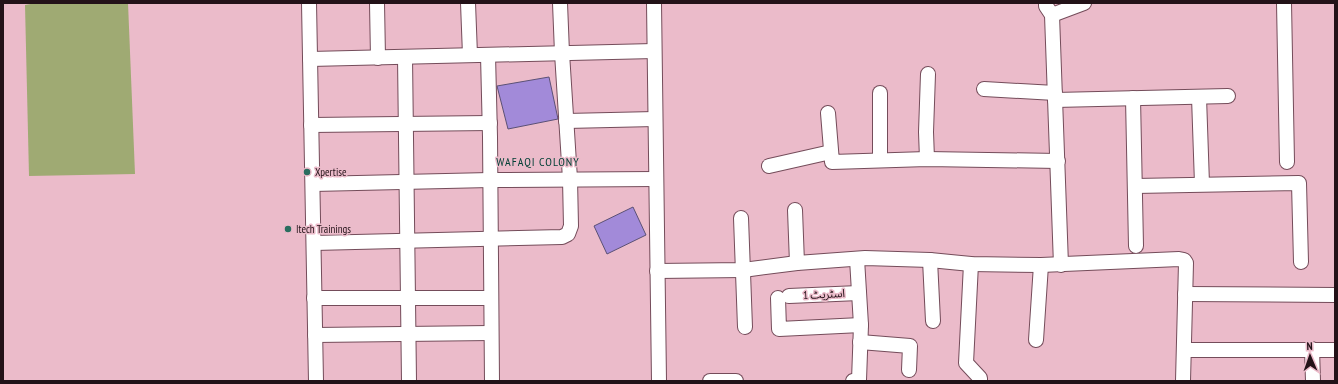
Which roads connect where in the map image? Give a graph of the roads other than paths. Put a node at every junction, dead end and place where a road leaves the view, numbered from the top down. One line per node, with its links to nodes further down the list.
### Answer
1 (310, 3): 15 (street)
2 (377, 3): 14 (street)
3 (468, 3): 11 (street)
4 (560, 3): 10 (street)
5 (654, 3): 9 (street)
6 (1084, 3): 8 (street)
7 (1284, 3): 33 (street)
8 (1049, 9): 19 (street)
9 (654, 51): 10 (street); 24 (street)
10 (562, 53): 12 (street); 25 (street)
11 (470, 55): 12 (street); 13 (street)
12 (488, 55): 26 (street)
13 (406, 57): 14 (street); 27 (street)
14 (378, 58): 15 (street)
15 (310, 59): 28 (street)
16 (928, 74): 30 (street)
17 (984, 88): 19 (street)
18 (880, 93): 31 (street)
19 (1055, 96): 22 (street); 32 (street)
20 (1228, 96): 21 (street)
21 (1199, 97): 22 (street); 40 (street)
22 (1134, 98): 41 (street)
23 (828, 113): 29 (street)
24 (655, 119): 25 (street); 35 (street)
25 (566, 121): 37 (street)
26 (490, 123): 27 (street); 36 (street)
27 (406, 124): 28 (street); 38 (street)
28 (311, 125): 39 (street)
29 (831, 152): 31 (street); 34 (street)
30 (927, 159): 31 (street); 32 (street)
31 (880, 160)
32 (1058, 161): 54 (street)
33 (1287, 162)
34 (769, 166)
35 (656, 179): 37 (street); 56 (street)
36 (490, 180): 37 (street); 38 (street); 44 (street)
37 (570, 180): 44 (street)
38 (407, 183): 39 (street); 45 (street)
39 (313, 184): 46 (street)
40 (1202, 184): 41 (street); 50 (street)
41 (1135, 186): 47 (street)
42 (795, 210): 51 (street)
43 (741, 218): 55 (street)
44 (490, 240): 45 (street); 62 (street)
45 (407, 241): 46 (street); 61 (street)
46 (314, 243): 60 (street)
47 (1136, 246)
48 (857, 259): 49 (street); 51 (street); 57 (street)
49 (930, 260): 52 (street); 63 (street)
50 (1301, 262)
51 (797, 263): 55 (street)
52 (971, 264): 53 (street); 82 (street)
53 (1041, 265): 54 (street); 69 (street)
54 (1061, 265): 58 (street)
55 (743, 270): 56 (street); 65 (street)
56 (657, 271): 78 (street)
57 (859, 293): 64 (street); 64 (street, اسٹریٹ 1)
58 (1185, 294): 59 (street); 72 (street)
59 (1335, 295)
60 (314, 298): 61 (street); 67 (street)
61 (408, 298): 62 (street); 68 (street)
62 (491, 298): 66 (street)
63 (933, 321)
64 (861, 325): 70 (street)
65 (745, 328)
66 (491, 333): 68 (street); 77 (street)
67 (315, 335): 68 (street); 75 (street)
68 (409, 335): 76 (street)
69 (1036, 340)
70 (860, 342): 74 (street); 81 (street)
71 (1312, 349): 72 (street); 73 (street); 84 (street)
72 (1184, 350): 83 (street)
73 (1335, 350)
74 (909, 370)
75 (316, 381)
76 (409, 381)
77 (492, 381)
78 (659, 381)
79 (710, 381): 80 (street)
80 (736, 381)
81 (860, 381)
82 (980, 381)
83 (1183, 381)
84 (1313, 381)

